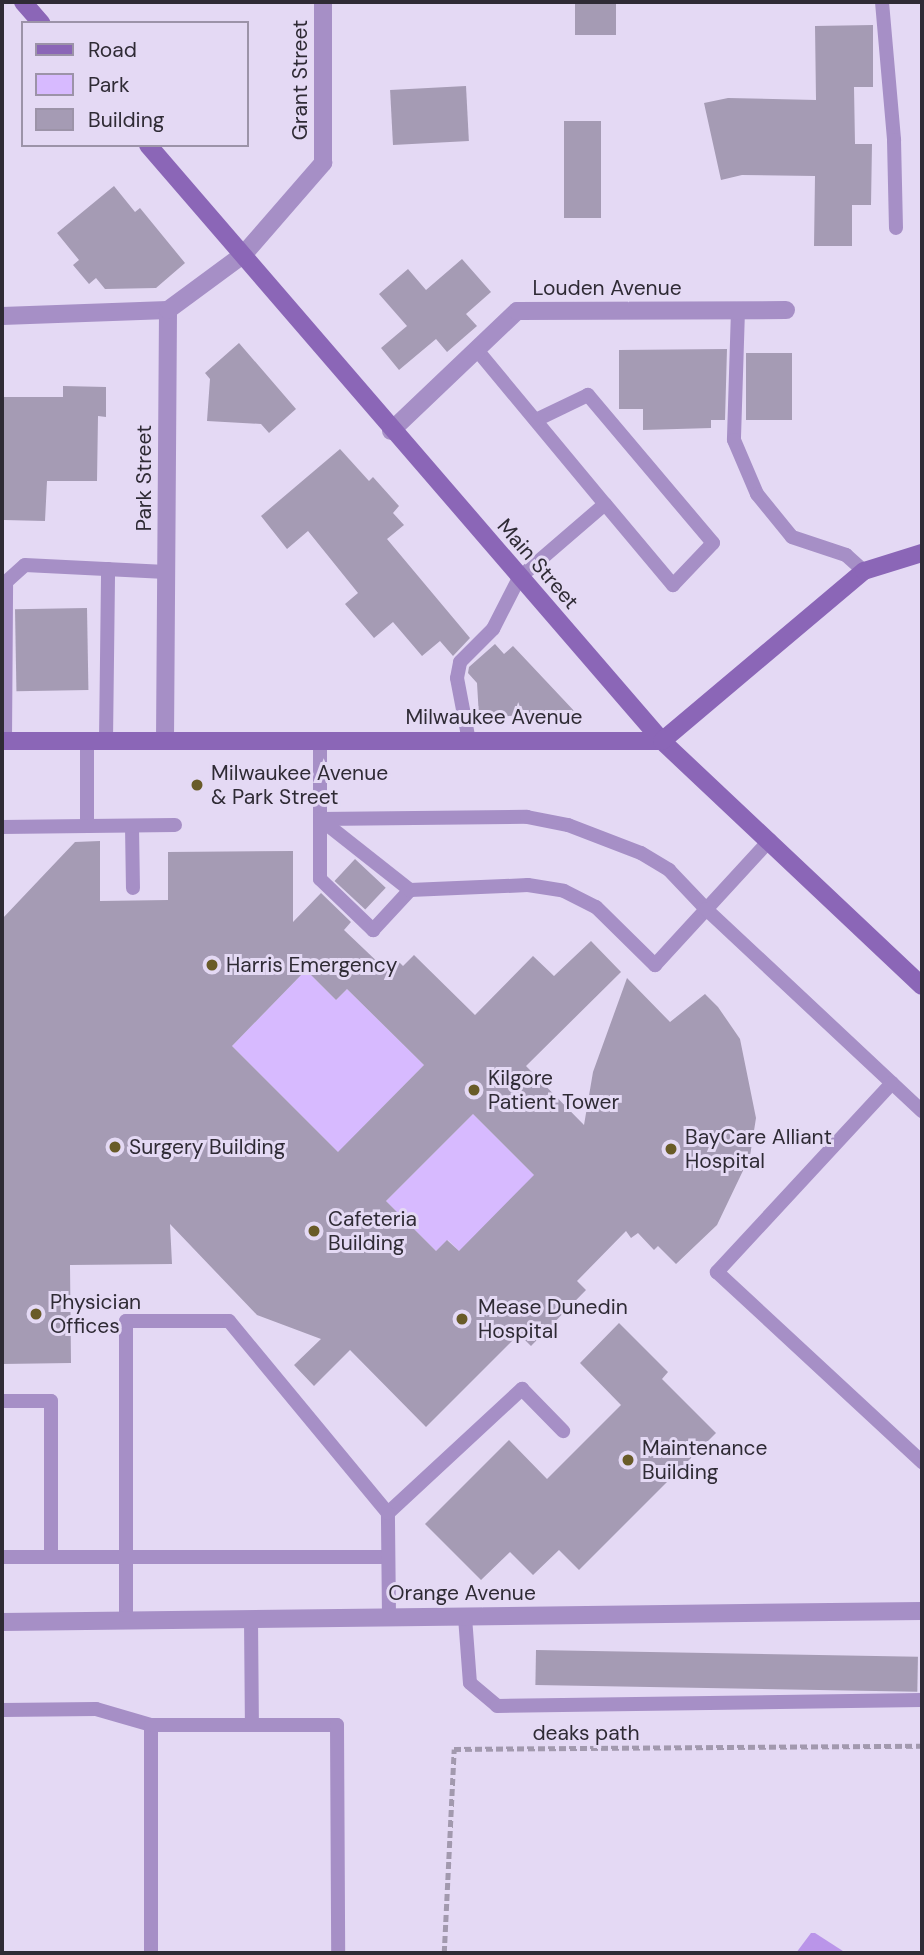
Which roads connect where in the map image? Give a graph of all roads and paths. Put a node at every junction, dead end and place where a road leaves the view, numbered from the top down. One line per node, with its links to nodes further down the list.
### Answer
1 (23, 2): 4 (street)
2 (323, 2): 7 (street, Grant Street)
3 (882, 2): 6 (lane)
4 (39, 21)
5 (150, 147): 7 (street, Main Street)
6 (896, 228)
7 (244, 254): 8 (street); 14 (street, Main Street)
8 (168, 310): 11 (street); 19 (street, Park Street)
9 (738, 310): 10 (street, Louden Avenue); 12 (street, Louden Avenue); 18 (lane)
10 (786, 310)
11 (2, 316)
12 (477, 349): 13 (lane); 14 (street, Louden Avenue)
13 (536, 421): 15 (lane); 15 (lane)
14 (391, 431): 20 (street, Main Street)
15 (605, 504): 20 (lane)
16 (922, 553): 18 (street)
17 (108, 569): 19 (lane); 21 (lane); 23 (lane)
18 (864, 571): 27 (street)
19 (166, 572): 24 (street, Park Street)
20 (519, 578): 26 (lane); 27 (street, Main Street)
21 (4, 741): 22 (street, Milwaukee Avenue)
22 (87, 741): 23 (street, Milwaukee Avenue); 30 (lane)
23 (106, 741): 24 (street, Milwaukee Avenue)
24 (165, 741): 25 (street, Milwaukee Avenue)
25 (320, 741): 26 (street, Milwaukee Avenue); 28 (lane)
26 (469, 741): 27 (street, Milwaukee Avenue)
27 (662, 741): 33 (street, Main Street)
28 (320, 819): 35 (lane); 35 (lane); 36 (lane)
29 (175, 825): 31 (lane)
30 (87, 826): 31 (lane); 32 (lane)
31 (132, 826): 34 (lane)
32 (2, 827)
33 (770, 840): 36 (lane); 37 (street, Main Street)
34 (133, 888)
35 (410, 890): 36 (lane)
36 (706, 909): 38 (lane)
37 (922, 986)
38 (892, 1083): 39 (lane); 42 (lane)
39 (922, 1111)
40 (2, 1401): 45 (lane)
41 (563, 1431): 43 (lane)
42 (922, 1462)
43 (388, 1513): 46 (lane); 47 (lane)
44 (2, 1556): 45 (lane)
45 (51, 1556): 46 (lane)
46 (127, 1556): 47 (lane); 52 (lane)
47 (388, 1556): 49 (lane)
48 (922, 1611): 50 (street, Orange Avenue)
49 (389, 1617): 50 (street, Orange Avenue); 51 (street, Orange Avenue)
50 (465, 1617): 54 (lane)
51 (251, 1619): 52 (street, Orange Avenue); 57 (lane)
52 (127, 1620): 53 (street, Orange Avenue)
53 (2, 1622)
54 (922, 1700)
55 (2, 1710): 56 (lane)
56 (151, 1726): 57 (lane); 59 (lane)
57 (251, 1726): 60 (lane)
58 (922, 1746): 61 (path, deaks path)
59 (151, 1953)
60 (338, 1953)
61 (444, 1953)

